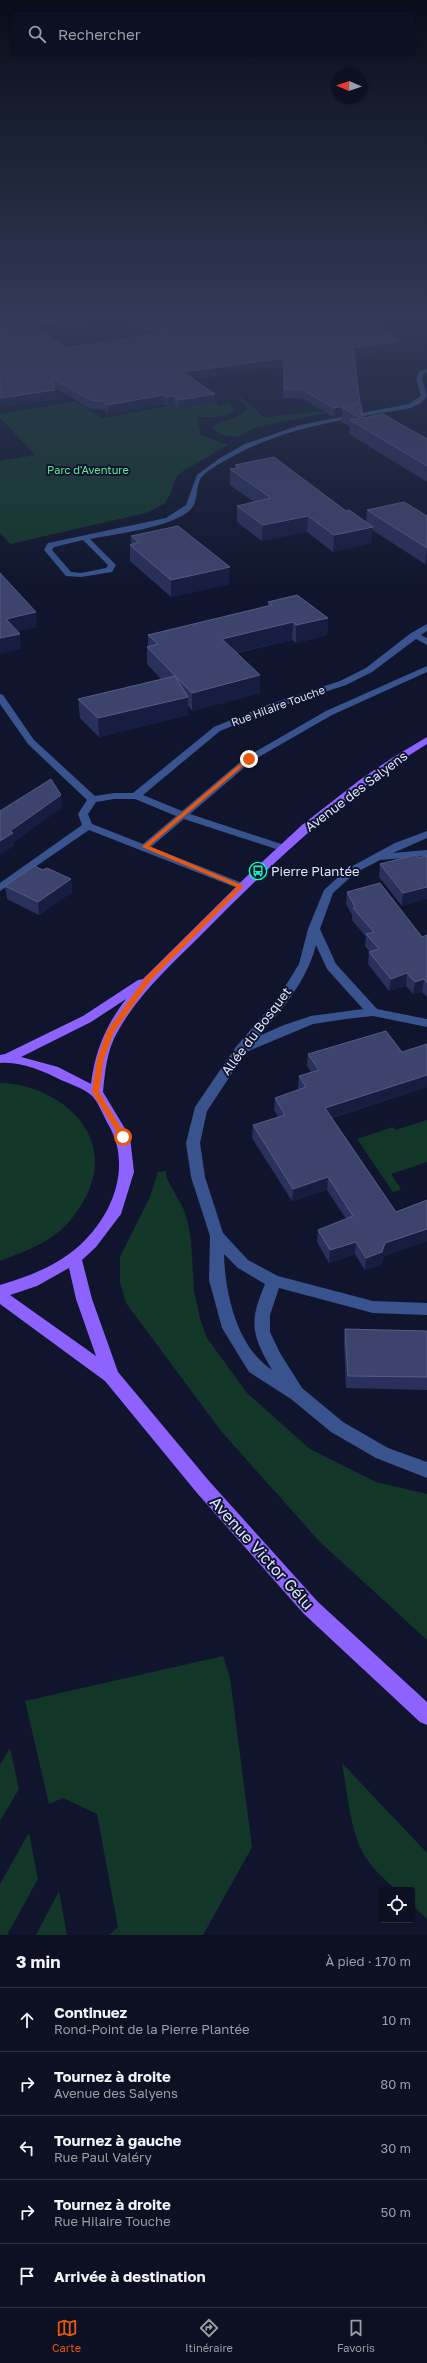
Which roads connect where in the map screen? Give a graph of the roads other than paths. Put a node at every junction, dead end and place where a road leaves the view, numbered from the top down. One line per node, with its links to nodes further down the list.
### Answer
1 (404, 407): 2 (street)
2 (85, 538): 2 (street)
3 (427, 627): 4 (street, Rue Hilaire Touche)
4 (414, 635): 5 (street); 9 (street, Rue Hilaire Touche)
5 (427, 642)
6 (427, 669): 11 (street, Rue Hilaire Touche)
7 (0, 697): 10 (street)
8 (427, 740): 15 (main road, Avenue des Salyens)
9 (136, 796): 10 (street); 11 (street)
10 (93, 800): 12 (street)
11 (183, 814): 14 (street, Rue Hilaire Touche); 15 (street)
12 (88, 826): 14 (street); 19 (street)
13 (427, 834): 17 (street, Allée du Bosquet)
14 (144, 847): 18 (street)
15 (283, 848): 18 (main road, Avenue des Salyens)
16 (427, 853): 17 (street)
17 (375, 859): 20 (street, Allée du Bosquet)
18 (241, 886): 21 (main road, Avenue des Salyens)
19 (0, 888)
20 (314, 929): 22 (street); 24 (street, Allée du Bosquet)
21 (148, 979): 25 (main road, Avenue des Salyens); 26 (main road, Avenue des Salyens)
22 (373, 1012): 23 (street); 24 (street)
23 (427, 1023)
24 (240, 1051): 27 (street, Allée du Bosquet)
25 (4, 1058): 26 (main road)
26 (96, 1092): 28 (main road)
27 (217, 1236): 29 (street, Allée du Bosquet); 34 (street, Allée du Bosquet)
28 (74, 1258): 30 (main road); 33 (main road, Avenue Victor Gélu)
29 (274, 1281): 32 (street, Allée du Bosquet); 34 (street, Allée du Bosquet)
30 (0, 1291)
31 (0, 1296): 33 (main road, Avenue Victor Gélu)
32 (427, 1309)
33 (111, 1376): 36 (main road, Avenue Victor Gélu)
34 (297, 1394): 35 (street, Allée du Bosquet)
35 (427, 1470)
36 (427, 1715)

